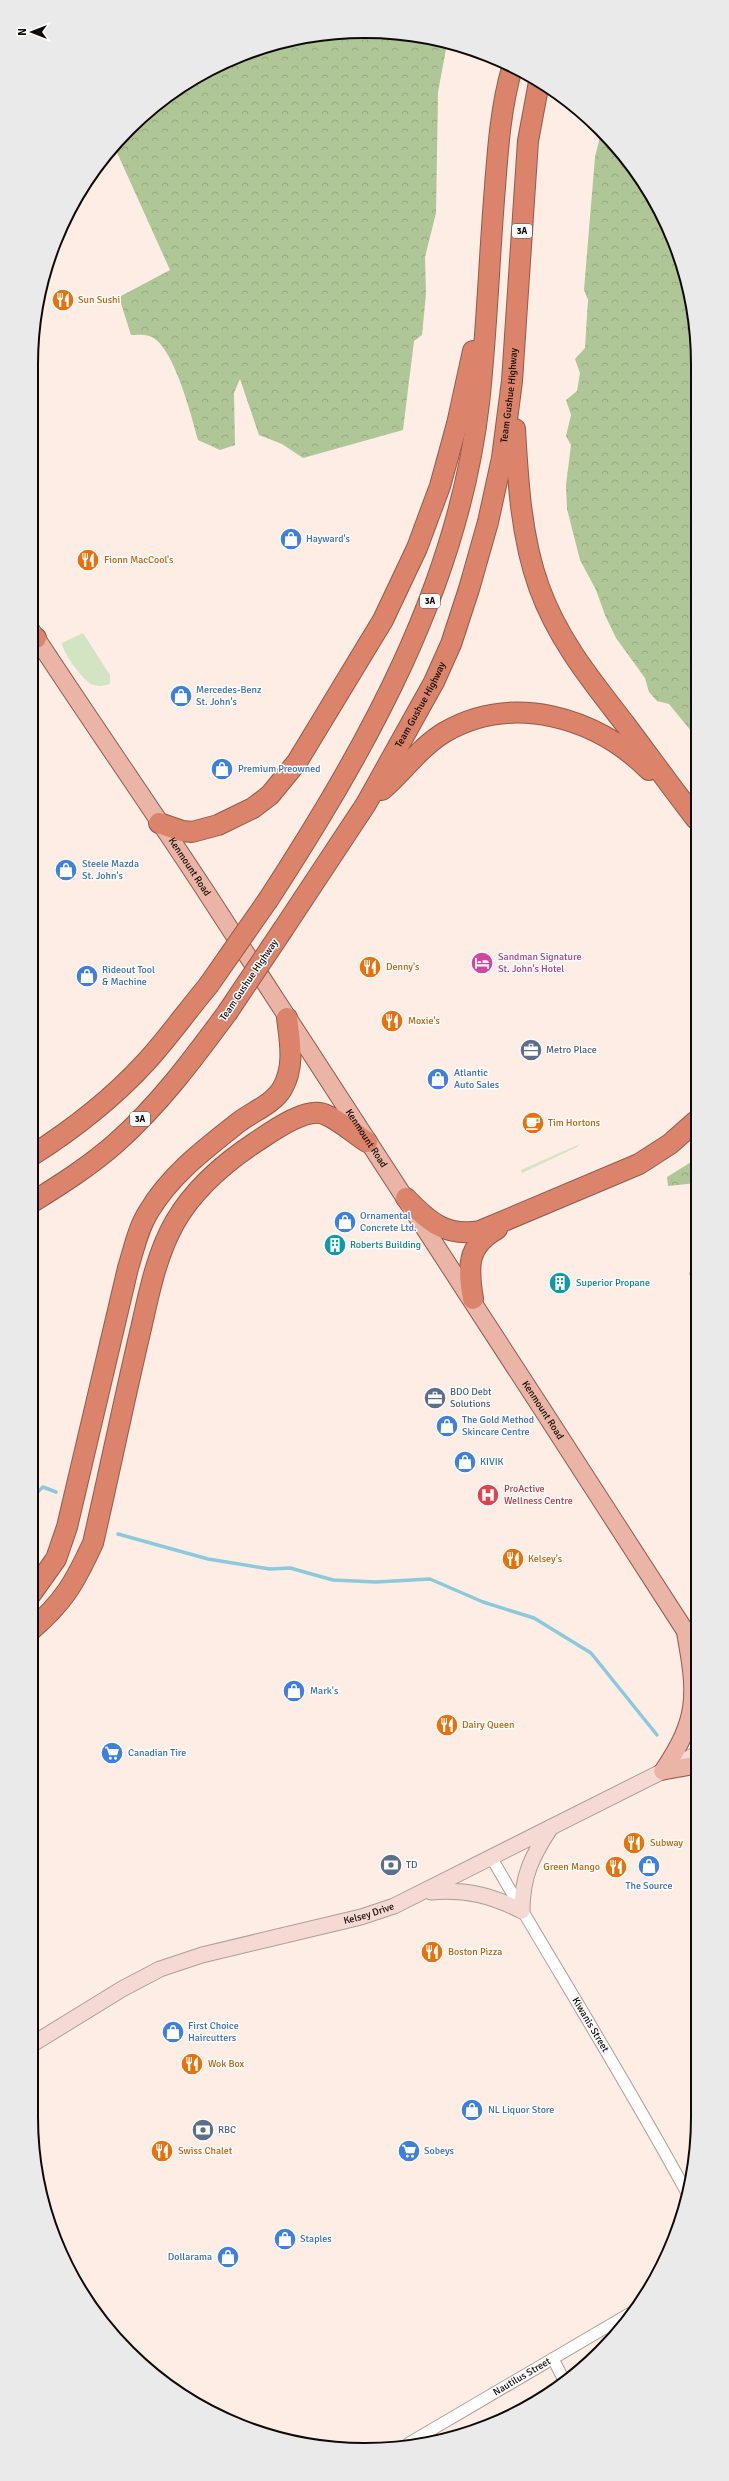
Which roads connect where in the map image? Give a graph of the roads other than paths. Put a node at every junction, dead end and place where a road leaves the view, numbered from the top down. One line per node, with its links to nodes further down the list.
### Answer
1 (511, 73): 3 (highway, 3A)
2 (538, 88): 4 (highway, Team Gushue Highway / 3A)
3 (490, 267): 9 (highway); 13 (highway, 3A, bridge)
4 (512, 381): 6 (highway, Team Gushue Highway / 3A); 7 (highway)
5 (38, 642): 9 (main road, Kenmount Road)
6 (366, 804): 8 (highway); 15 (highway, Team Gushue Highway / 3A, bridge)
7 (691, 812)
8 (691, 812)
9 (159, 823): 10 (main road, Kenmount Road)
10 (287, 1018): 12 (main road, Kenmount Road); 18 (highway)
11 (691, 1125): 16 (highway)
12 (367, 1142): 14 (main road, Kenmount Road); 19 (highway)
13 (38, 1152)
14 (406, 1198): 16 (highway); 17 (main road, Kenmount Road)
15 (38, 1199)
16 (517, 1217): 17 (highway)
17 (473, 1299): 20 (main road, Kenmount Road)
18 (38, 1584)
19 (38, 1624)
20 (685, 1629): 21 (main road, Kenmount Road); 22 (main road)
21 (691, 1639)
22 (691, 1664)
23 (691, 1714): 26 (main road)
24 (691, 1757): 26 (main road, Kelsey Drive)
25 (691, 1766): 26 (main road)
26 (664, 1771): 27 (main road, Kelsey Drive)
27 (552, 1827): 28 (main road, Kelsey Drive); 30 (main road)
28 (490, 1857): 29 (main road, Kelsey Drive); 30 (street, Kiwanis Street)
29 (424, 1893): 30 (main road); 31 (main road, Kelsey Drive)
30 (522, 1911): 32 (street, Kiwanis Street)
31 (38, 2041)
32 (683, 2186)
33 (621, 2319): 34 (street, Nautilus Street)
34 (553, 2359): 35 (street); 36 (street, Nautilus Street)
35 (562, 2377)
36 (416, 2439)

